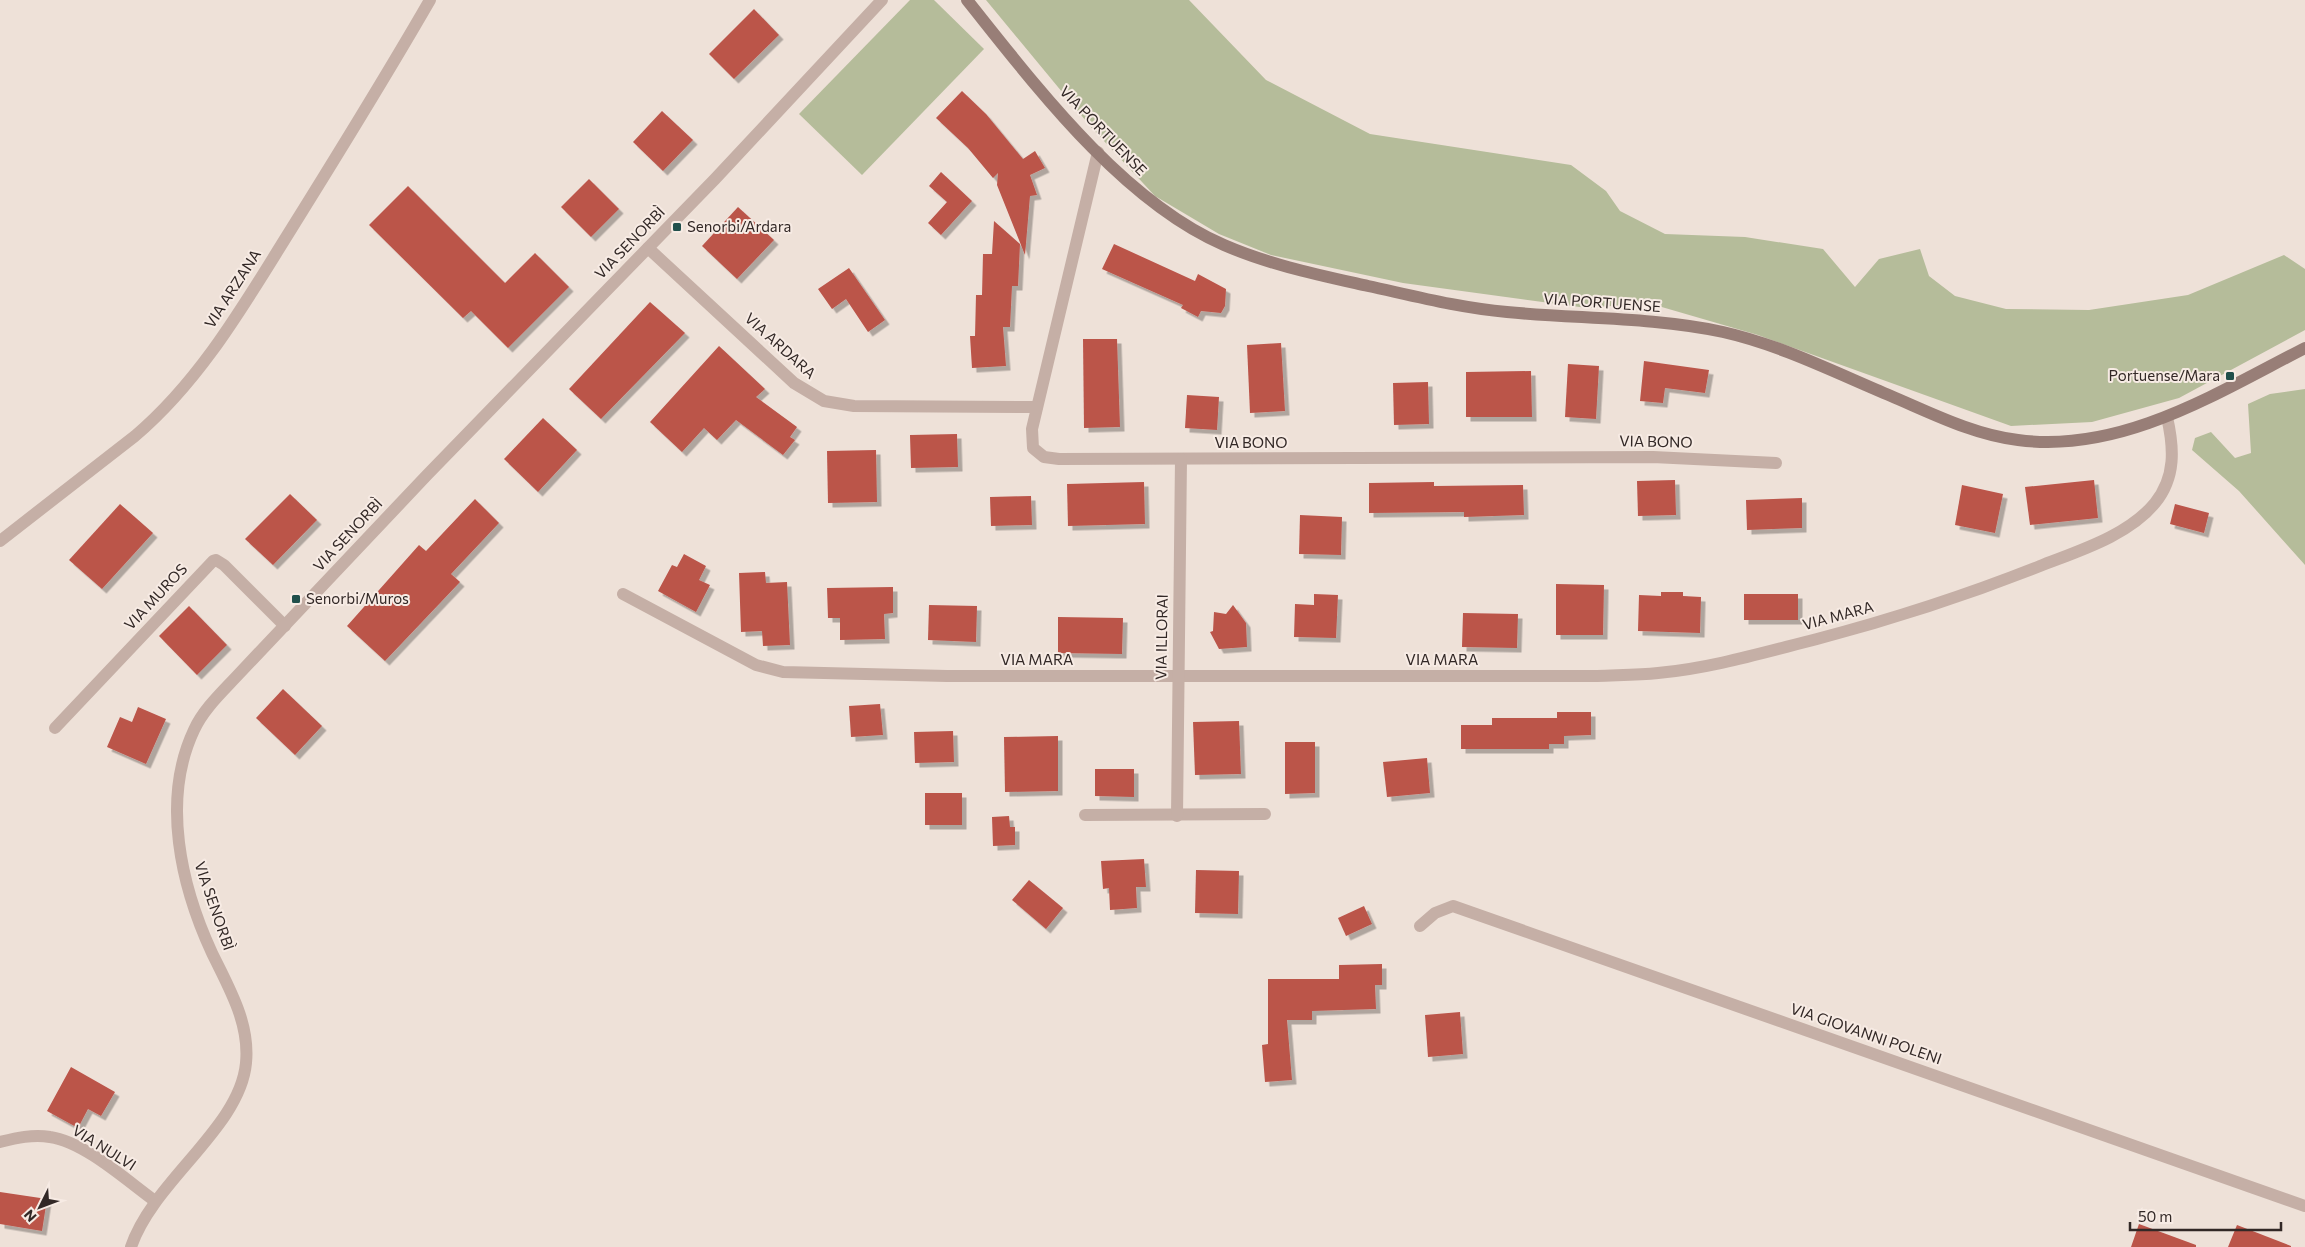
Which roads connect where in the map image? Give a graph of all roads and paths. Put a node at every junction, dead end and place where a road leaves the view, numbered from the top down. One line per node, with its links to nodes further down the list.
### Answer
1 (430, 0): 11 (street, VIA ARZANA)
2 (882, 0): 5 (street, VIA SENORBÌ)
3 (966, 0): 4 (main road, VIA PORTUENSE)
4 (1098, 152): 7 (street, VIA BONO); 8 (main road, VIA PORTUENSE)
5 (648, 248): 7 (street, VIA ARDARA); 13 (street, VIA SENORBÌ)
6 (2305, 348): 8 (main road, VIA PORTUENSE)
7 (1037, 407): 9 (street, VIA BONO)
8 (2167, 417): 14 (street, VIA MARA)
9 (1181, 459): 10 (street, VIA BONO); 14 (street, VIA ILLORAI)
10 (1776, 463)
11 (0, 541)
12 (623, 594): 14 (street, VIA MARA)
13 (285, 626): 15 (street, VIA MUROS); 21 (street, VIA SENORBÌ)
14 (1178, 676): 18 (street, VIA ILLORAI)
15 (56, 728)
16 (1265, 814): 18 (street)
17 (1085, 815): 18 (street)
18 (1177, 816)
19 (1420, 926): 22 (street, VIA GIOVANNI POLENI)
20 (0, 1142): 21 (street, VIA NULVI)
21 (155, 1201): 23 (street, VIA SENORBÌ)
22 (2305, 1206)
23 (131, 1247)

